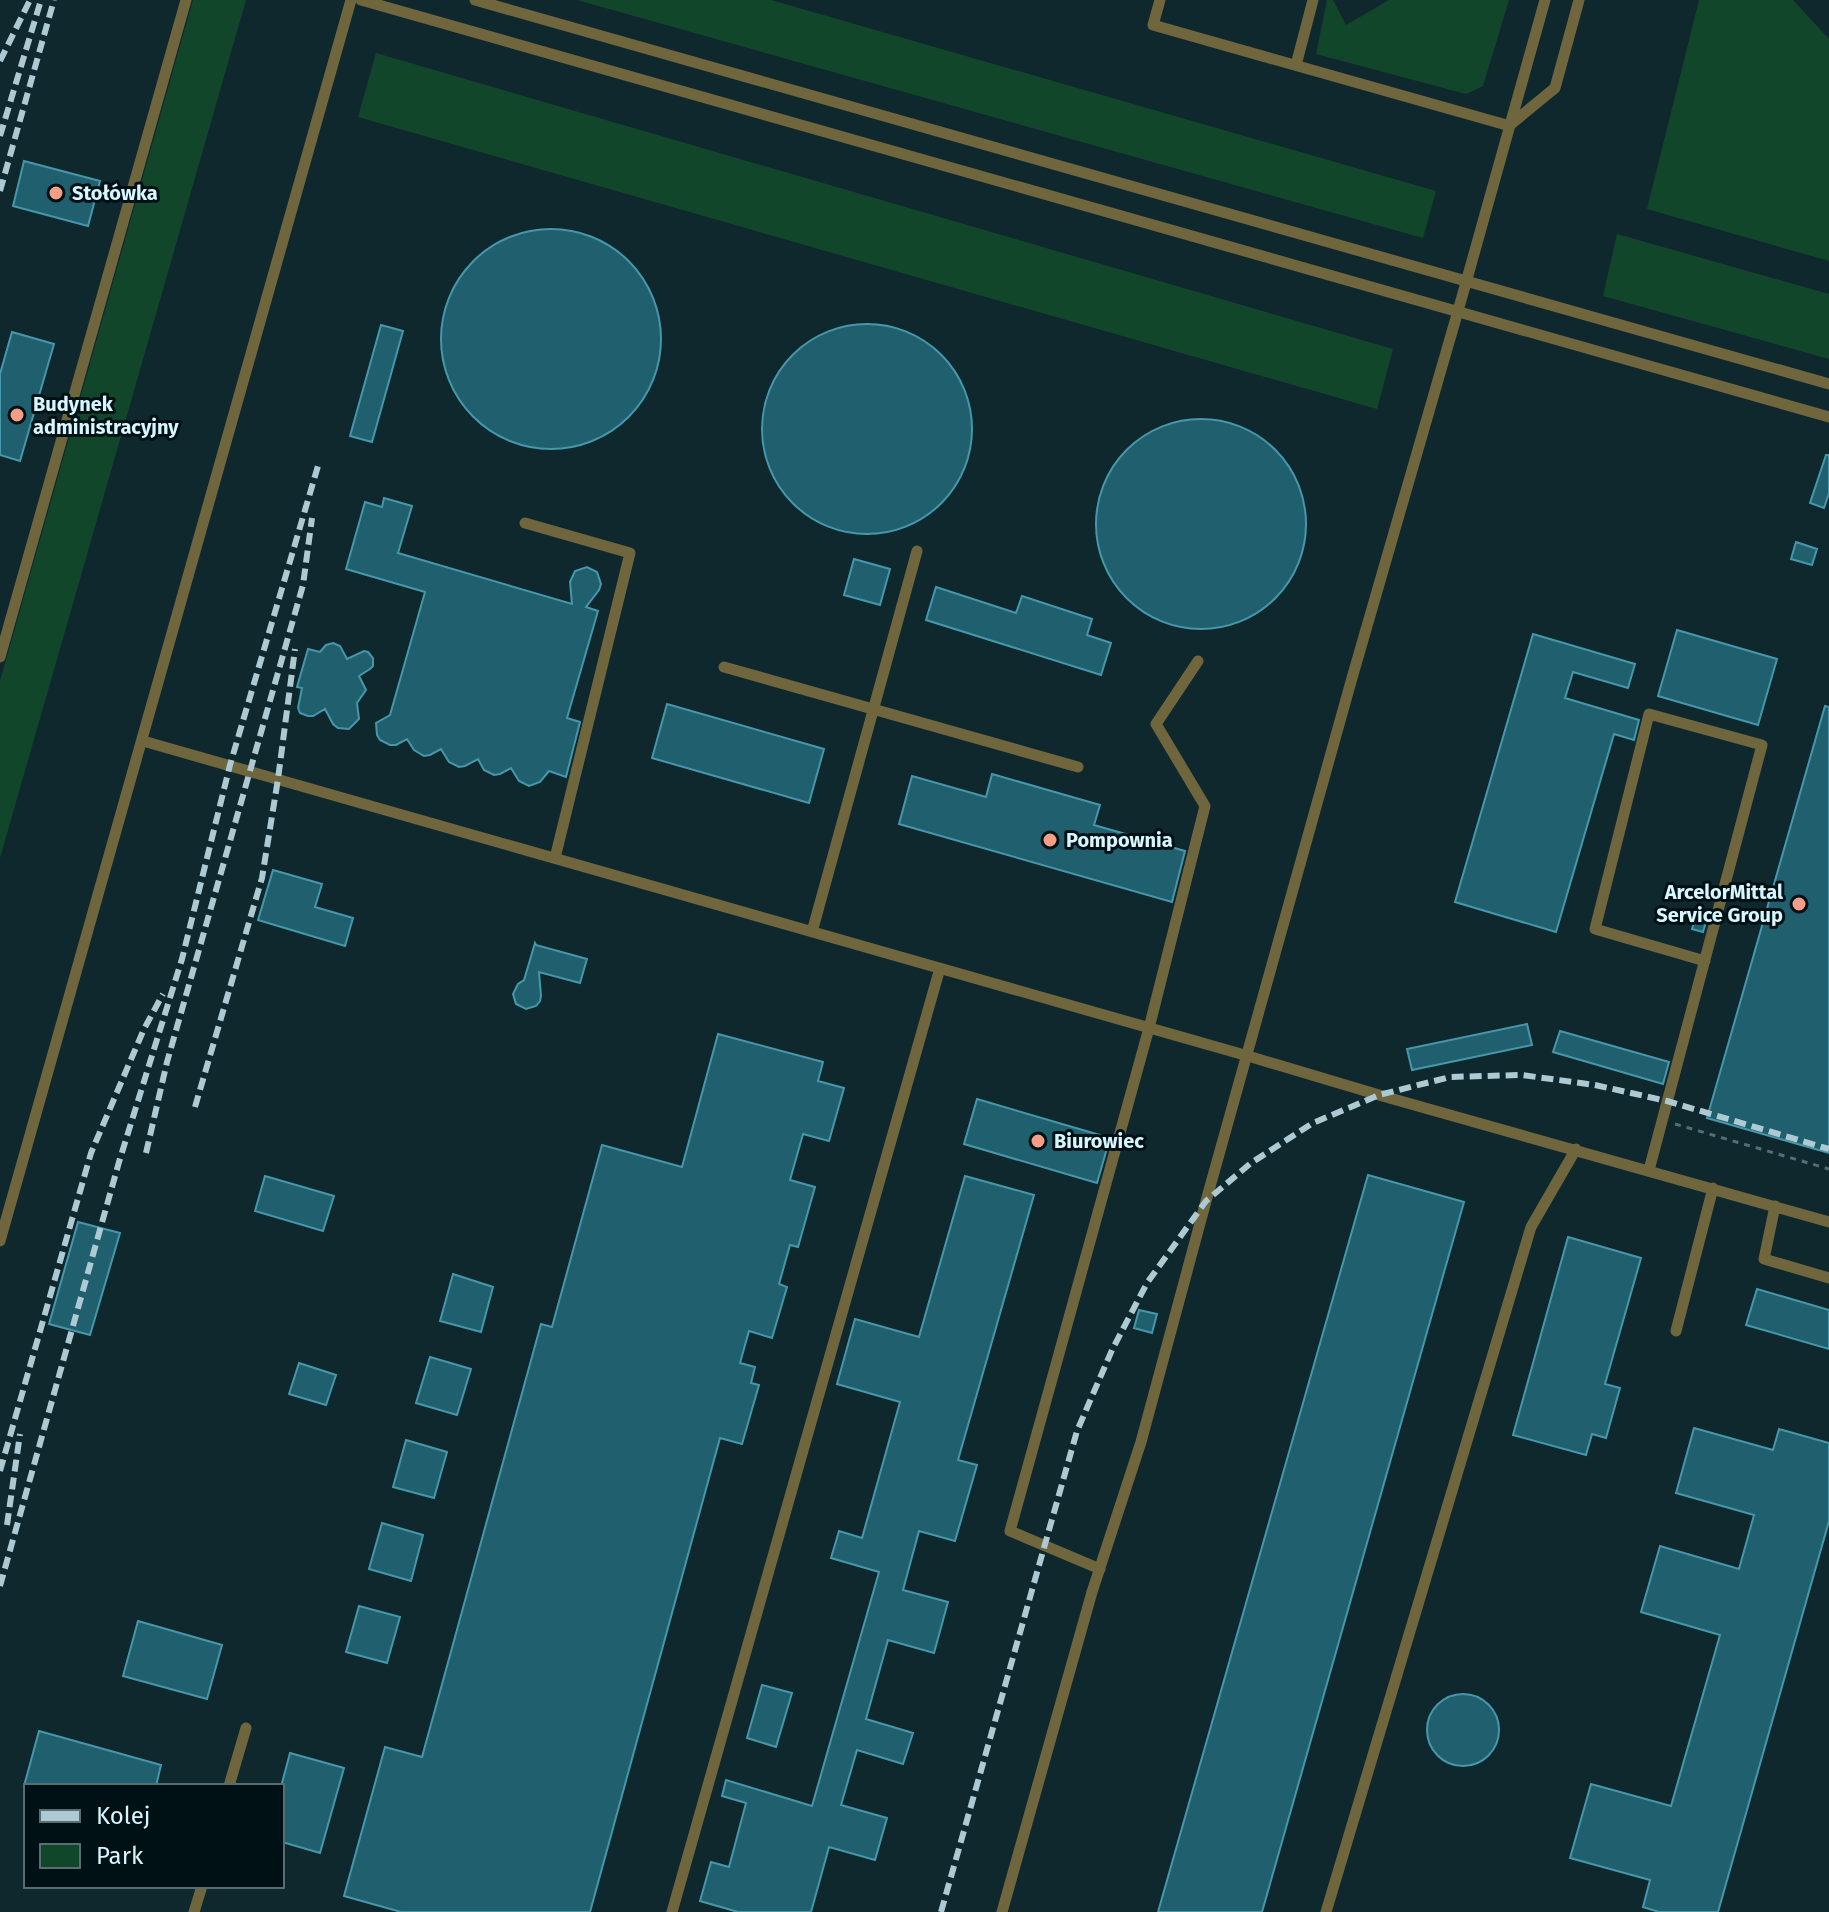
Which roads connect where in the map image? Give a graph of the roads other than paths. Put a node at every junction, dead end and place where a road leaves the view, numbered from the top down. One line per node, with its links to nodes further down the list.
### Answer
1 (186, 0): 17 (lane)
2 (351, 0): 21 (lane)
3 (361, 0): 12 (lane)
4 (475, 0): 11 (lane)
5 (1160, 0): 9 (lane)
6 (1313, 0): 9 (lane)
7 (1545, 0): 10 (lane)
8 (1579, 0): 10 (lane)
9 (1296, 65): 10 (lane)
10 (1510, 126): 11 (lane)
11 (1466, 281): 12 (lane); 13 (lane)
12 (1458, 311): 14 (lane); 28 (lane)
13 (1829, 384)
14 (1829, 417)
15 (525, 523): 23 (lane)
16 (917, 551): 20 (lane)
17 (0, 657)
18 (1198, 661): 27 (lane)
19 (724, 667): 20 (lane)
20 (874, 709): 22 (lane); 24 (lane)
21 (143, 741): 23 (lane); 34 (lane)
22 (1078, 767)
23 (555, 858): 24 (lane)
24 (812, 932): 26 (lane)
25 (1705, 961): 25 (lane); 30 (lane)
26 (940, 968): 27 (lane); 42 (lane)
27 (1149, 1028): 28 (lane); 37 (lane)
28 (1248, 1056): 29 (lane); 37 (lane)
29 (1576, 1149): 30 (lane); 44 (lane)
30 (1649, 1170): 31 (lane)
31 (1713, 1188): 32 (lane); 36 (lane)
32 (1775, 1206): 33 (lane); 35 (lane)
33 (1829, 1222)
34 (0, 1241)
35 (1829, 1278)
36 (1676, 1331)
37 (1100, 1569): 43 (lane)
38 (246, 1728): 39 (lane)
39 (230, 1784)
40 (201, 1888): 41 (lane)
41 (194, 1912)
42 (672, 1912)
43 (1002, 1912)
44 (1326, 1912)

